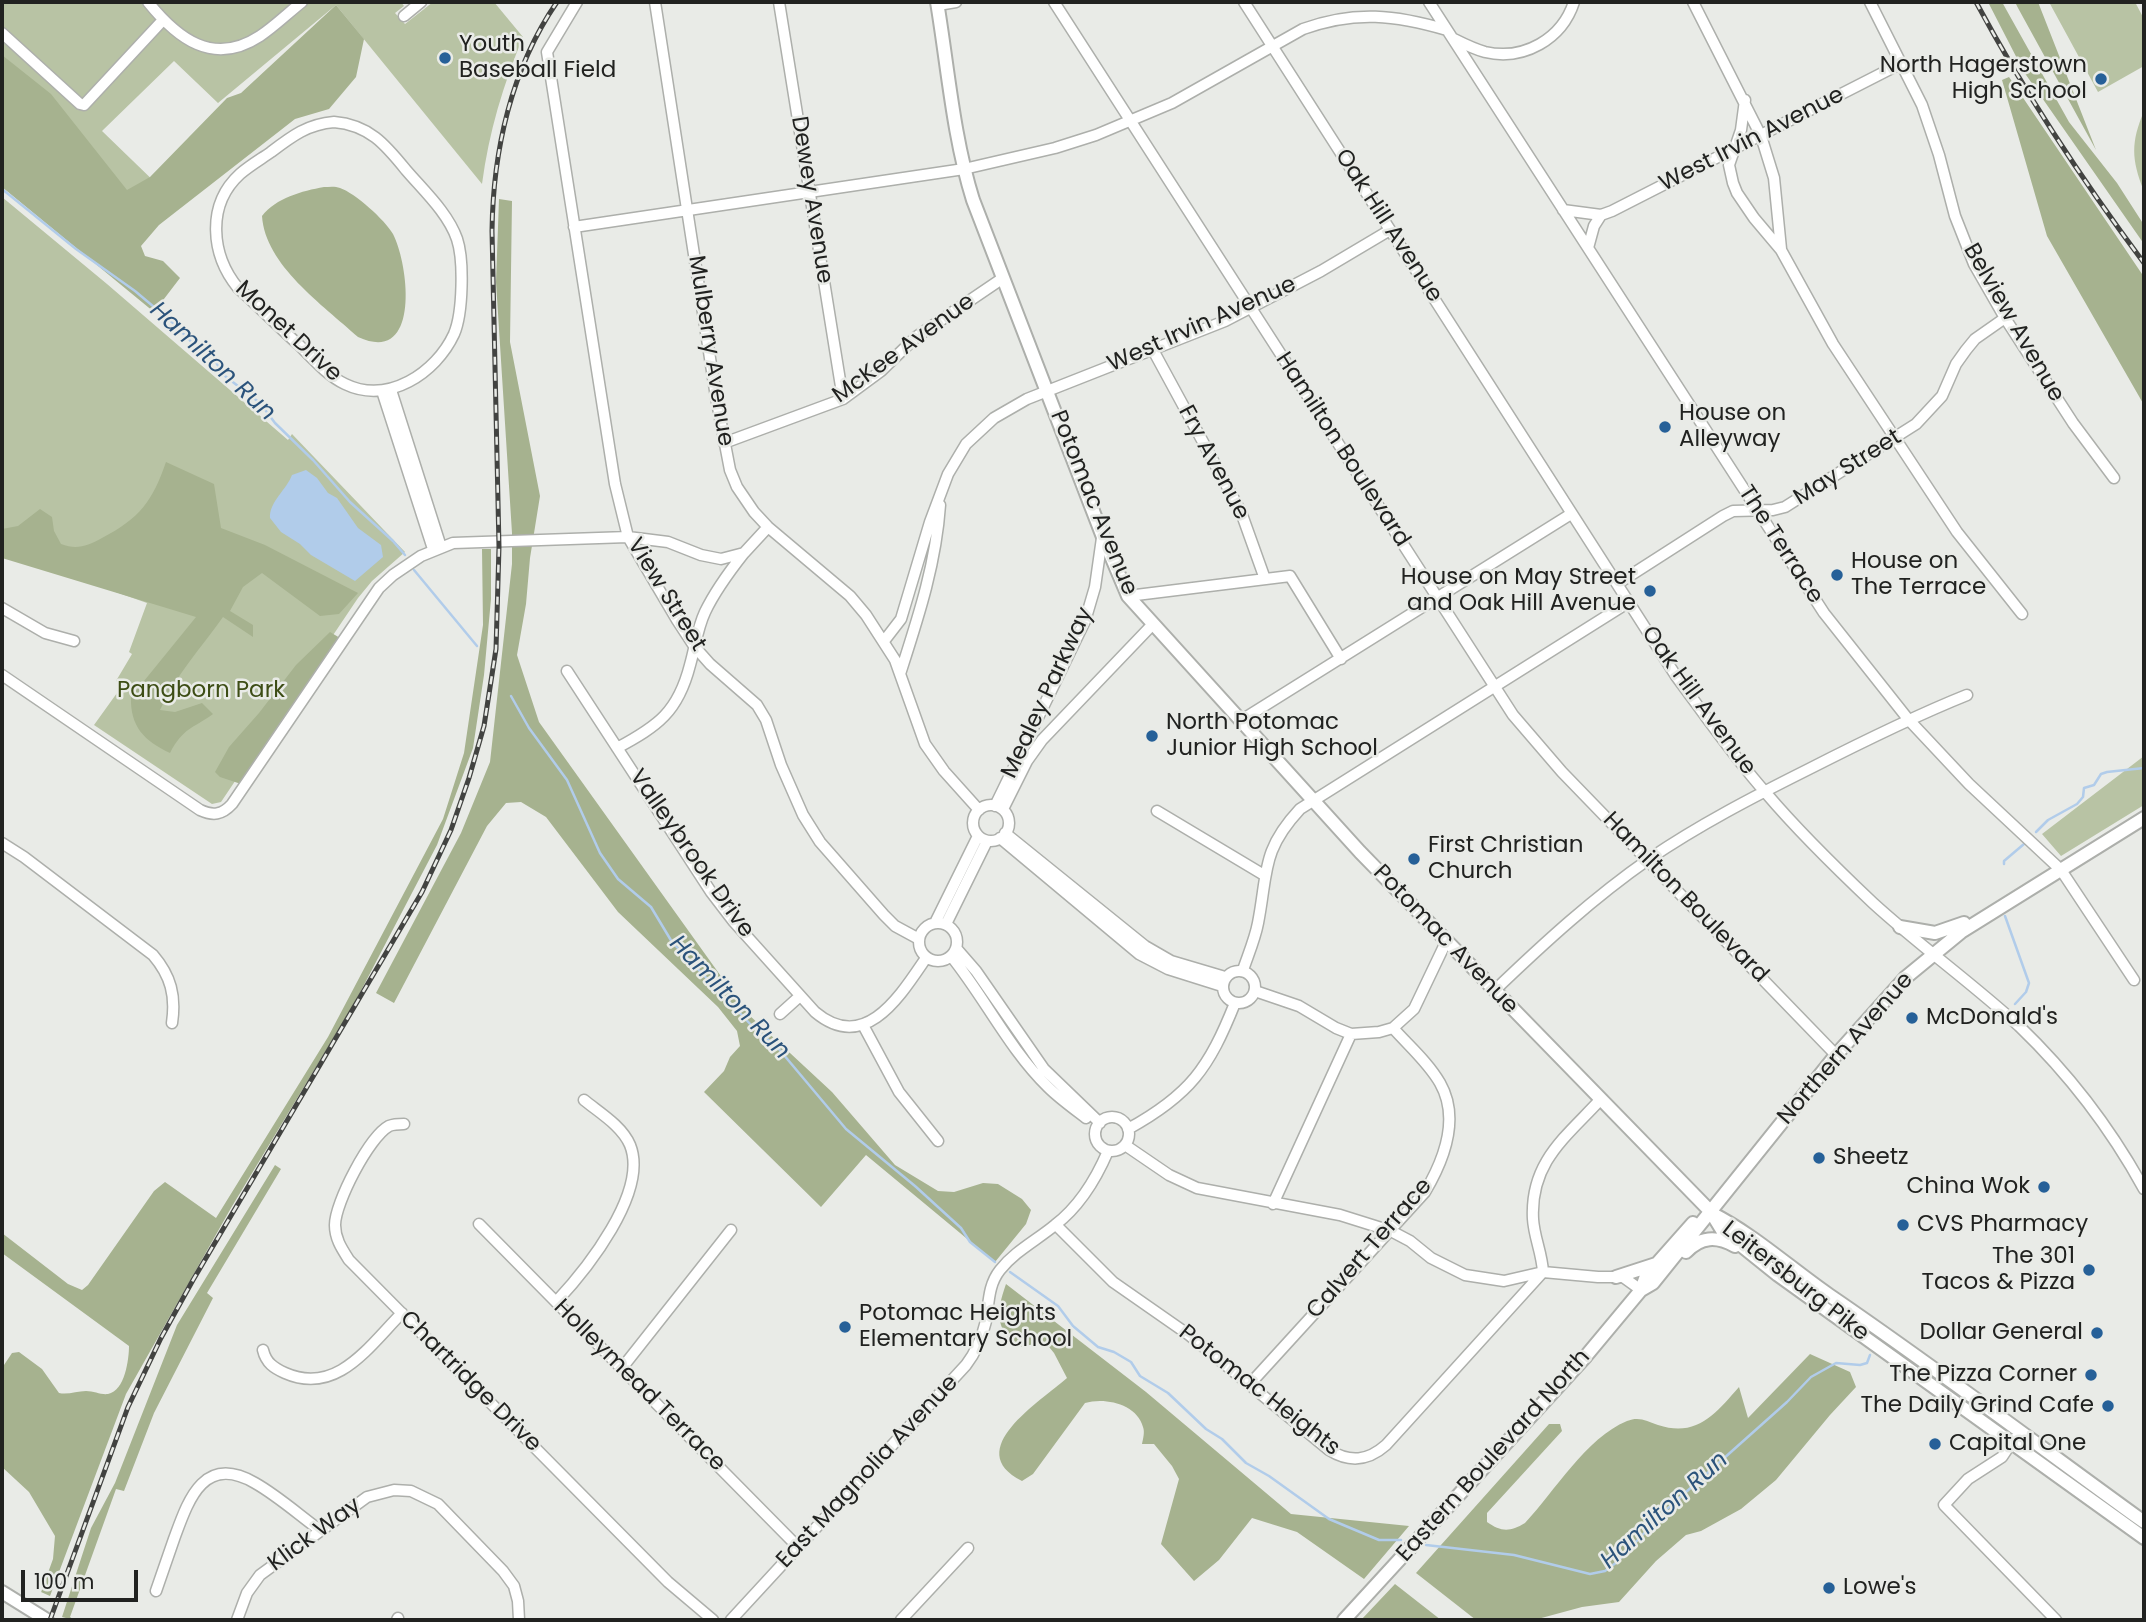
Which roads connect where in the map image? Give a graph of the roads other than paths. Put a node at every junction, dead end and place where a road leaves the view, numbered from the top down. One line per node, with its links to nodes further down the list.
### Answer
1 (148, 2): 16 (street)
2 (302, 2): 16 (street)
3 (421, 2): 15 (street)
4 (577, 2): 30 (street, View Street)
5 (655, 2): 27 (street, Mulberry Avenue)
6 (779, 2): 26 (street, Dewey Avenue)
7 (956, 2): 14 (street)
8 (1054, 2): 22 (street, Hamilton Boulevard)
9 (1244, 2): 19 (street, Oak Hill Avenue)
10 (1429, 2): 18 (street, The Terrace)
11 (1574, 2): 18 (street)
12 (1693, 2): 21 (street)
13 (1870, 2): 20 (street, Belview Avenue)
14 (937, 3): 25 (main road, Potomac Avenue)
15 (404, 16)
16 (163, 20): 17 (street)
17 (2, 33)
18 (1450, 34): 19 (street); 28 (street, The Terrace)
19 (1272, 47): 22 (street); 31 (street, Oak Hill Avenue)
20 (1902, 63): 23 (street, West Irvin Avenue); 36 (street, Belview Avenue)
21 (1745, 100): 23 (street); 24 (street)
22 (1131, 122): 25 (street); 35 (street, Hamilton Boulevard)
23 (1762, 136): 24 (street, West Irvin Avenue); 33 (street)
24 (1732, 151): 29 (street, West Irvin Avenue); 33 (street)
25 (964, 169): 26 (street); 34 (main road, Potomac Avenue)
26 (809, 190): 27 (street); 40 (street, Dewey Avenue)
27 (687, 209): 30 (street); 42 (street, Mulberry Avenue)
28 (1563, 210): 29 (street); 32 (street, The Terrace)
29 (1601, 215): 32 (street)
30 (574, 227): 48 (street, View Street)
31 (1390, 229): 35 (street, West Irvin Avenue); 46 (street, Oak Hill Avenue)
32 (1588, 248): 45 (street, The Terrace)
33 (1781, 250): 41 (street)
34 (1003, 278): 39 (main road, Potomac Avenue); 40 (street, McKee Avenue)
35 (1251, 308): 37 (street, West Irvin Avenue); 55 (street, Hamilton Boulevard)
36 (2005, 318): 41 (street, May Street); 43 (street, Belview Avenue)
37 (1153, 350): 39 (street, West Irvin Avenue); 52 (street, Fry Avenue)
38 (387, 390): 38 (street, Monet Drive); 50 (street)
39 (1047, 392): 44 (street, West Irvin Avenue); 49 (main road, Potomac Avenue)
40 (842, 398): 42 (street, McKee Avenue)
41 (1894, 439): 45 (street, May Street); 58 (street)
42 (723, 443): 47 (street, Mulberry Avenue)
43 (2114, 478)
44 (940, 494): 61 (street, West Irvin Avenue); 65 (street)
45 (1757, 511): 53 (street, May Street); 69 (street, The Terrace)
46 (1572, 514): 53 (street, Oak Hill Avenue); 55 (street)
47 (768, 527): 51 (street); 61 (street, Mulberry Avenue)
48 (628, 537): 50 (street); 51 (street); 62 (street, View Street)
49 (1102, 537): 54 (main road, Potomac Avenue); 74 (street, Mealey Parkway)
50 (437, 548): 66 (street)
51 (744, 553): 62 (street)
52 (1265, 579): 54 (street); 63 (street)
53 (1617, 584): 56 (street, Oak Hill Avenue)
54 (1128, 596): 59 (main road, Potomac Avenue)
55 (1436, 599): 63 (street); 67 (street, Hamilton Boulevard)
56 (1629, 603): 67 (street); 72 (street, Oak Hill Avenue)
57 (2, 608): 60 (street)
58 (2022, 614)
59 (1153, 624): 70 (main road, Potomac Avenue); 74 (street, Mealey Parkway)
60 (74, 640)
61 (884, 641): 65 (street, Mulberry Avenue)
62 (694, 646): 71 (street); 87 (street, View Street)
63 (1341, 659): 70 (street)
64 (567, 671): 71 (street, Valleybrook Drive)
65 (900, 674): 75 (street, Mulberry Avenue)
66 (2, 676)
67 (1494, 688): 73 (street); 81 (street, Hamilton Boulevard)
68 (1967, 695): 69 (street)
69 (1908, 719): 72 (street); 82 (street, The Terrace)
70 (1240, 721): 73 (main road, Potomac Avenue)
71 (618, 748): 97 (street, Valleybrook Drive)
72 (1764, 791): 81 (street); 86 (street, Oak Hill Avenue)
73 (1313, 801): 83 (street); 88 (main road, Potomac Avenue)
74 (999, 807): 75 (street); 78 (street)
75 (979, 810): 79 (street)
76 (1157, 811): 83 (street)
77 (2144, 818): 82 (main road, Northern Avenue)
78 (1003, 836): 79 (street); 94 (street)
79 (983, 838): 85 (street)
80 (2, 843): 100 (street)
81 (1648, 860): 96 (street); 104 (street, Hamilton Boulevard)
82 (2061, 870): 84 (main road, Northern Avenue); 93 (street, The Terrace)
83 (1264, 875): 92 (street)
84 (1996, 908): 86 (main road); 90 (main road, Northern Avenue)
85 (941, 923): 87 (street); 89 (street)
86 (1900, 927): 90 (street, Oak Hill Avenue)
87 (919, 939): 91 (street)
88 (1446, 942): 96 (main road, Potomac Avenue); 102 (street)
89 (953, 952): 91 (street); 108 (street)
90 (1932, 954): 104 (main road, Northern Avenue); 113 (street, Oak Hill Avenue)
91 (926, 957): 101 (street)
92 (1243, 970): 94 (street); 95 (street)
93 (2134, 979)
94 (1223, 982): 98 (street)
95 (1255, 991): 98 (street); 103 (street)
96 (1494, 991): 106 (main road, Potomac Avenue)
97 (800, 996): 99 (street); 101 (street, Valleybrook Drive)
98 (1235, 1003): 109 (street)
99 (780, 1014)
100 (172, 1023)
101 (863, 1025): 110 (street)
102 (1393, 1028): 103 (street); 119 (street, Calvert Terrace)
103 (1351, 1034): 114 (street)
104 (1836, 1055): 115 (main road, Northern Avenue)
105 (584, 1100): 125 (street)
106 (1600, 1100): 115 (main road, Potomac Avenue); 121 (street)
107 (404, 1124): 126 (street, Chartridge Drive)
108 (1099, 1125): 109 (street); 112 (street)
109 (1128, 1129): 111 (street)
110 (938, 1141)
111 (1125, 1145): 112 (street); 114 (street)
112 (1108, 1151): 117 (street, East Magnolia Avenue)
113 (2144, 1189)
114 (1273, 1204): 119 (street)
115 (1711, 1212): 120 (main road, Eastern Boulevard North); 122 (main road, Leitersburg Pike); 130 (main road, Leitersburg Pike)
116 (479, 1224): 125 (street, Holleymead Terrace)
117 (1056, 1225): 129 (street, Potomac Heights); 135 (street, East Magnolia Avenue)
118 (731, 1230): 128 (street)
119 (1391, 1231): 121 (street); 129 (street, Calvert Terrace)
120 (1663, 1264): 122 (main road); 123 (main road); 124 (main road, Eastern Boulevard North)
121 (1543, 1272): 123 (street); 129 (street, Potomac Heights)
122 (1778, 1275): 131 (main road, Leitersburg Pike)
123 (1616, 1276): 124 (street)
124 (1641, 1290): 145 (main road, Eastern Boulevard North)
125 (556, 1302): 128 (street, Holleymead Terrace)
126 (402, 1314): 127 (street); 142 (street, Chartridge Drive)
127 (263, 1350)
128 (622, 1368): 135 (street, Holleymead Terrace)
129 (1249, 1385)
130 (2021, 1430): 131 (street); 132 (main road, Leitersburg Pike)
131 (2012, 1443): 134 (main road, Leitersburg Pike); 146 (street)
132 (2144, 1522)
133 (321, 1531): 137 (street); 140 (street, Klick Way); 141 (street, Klick Way)
134 (2144, 1538)
135 (799, 1548): 143 (street, East Magnolia Avenue)
136 (968, 1548): 144 (street)
137 (156, 1591)
138 (2, 1592): 139 (main road)
139 (47, 1620)
140 (237, 1620)
141 (519, 1620)
142 (713, 1620)
143 (731, 1620)
144 (901, 1620)
145 (1344, 1620)
146 (2056, 1620)

